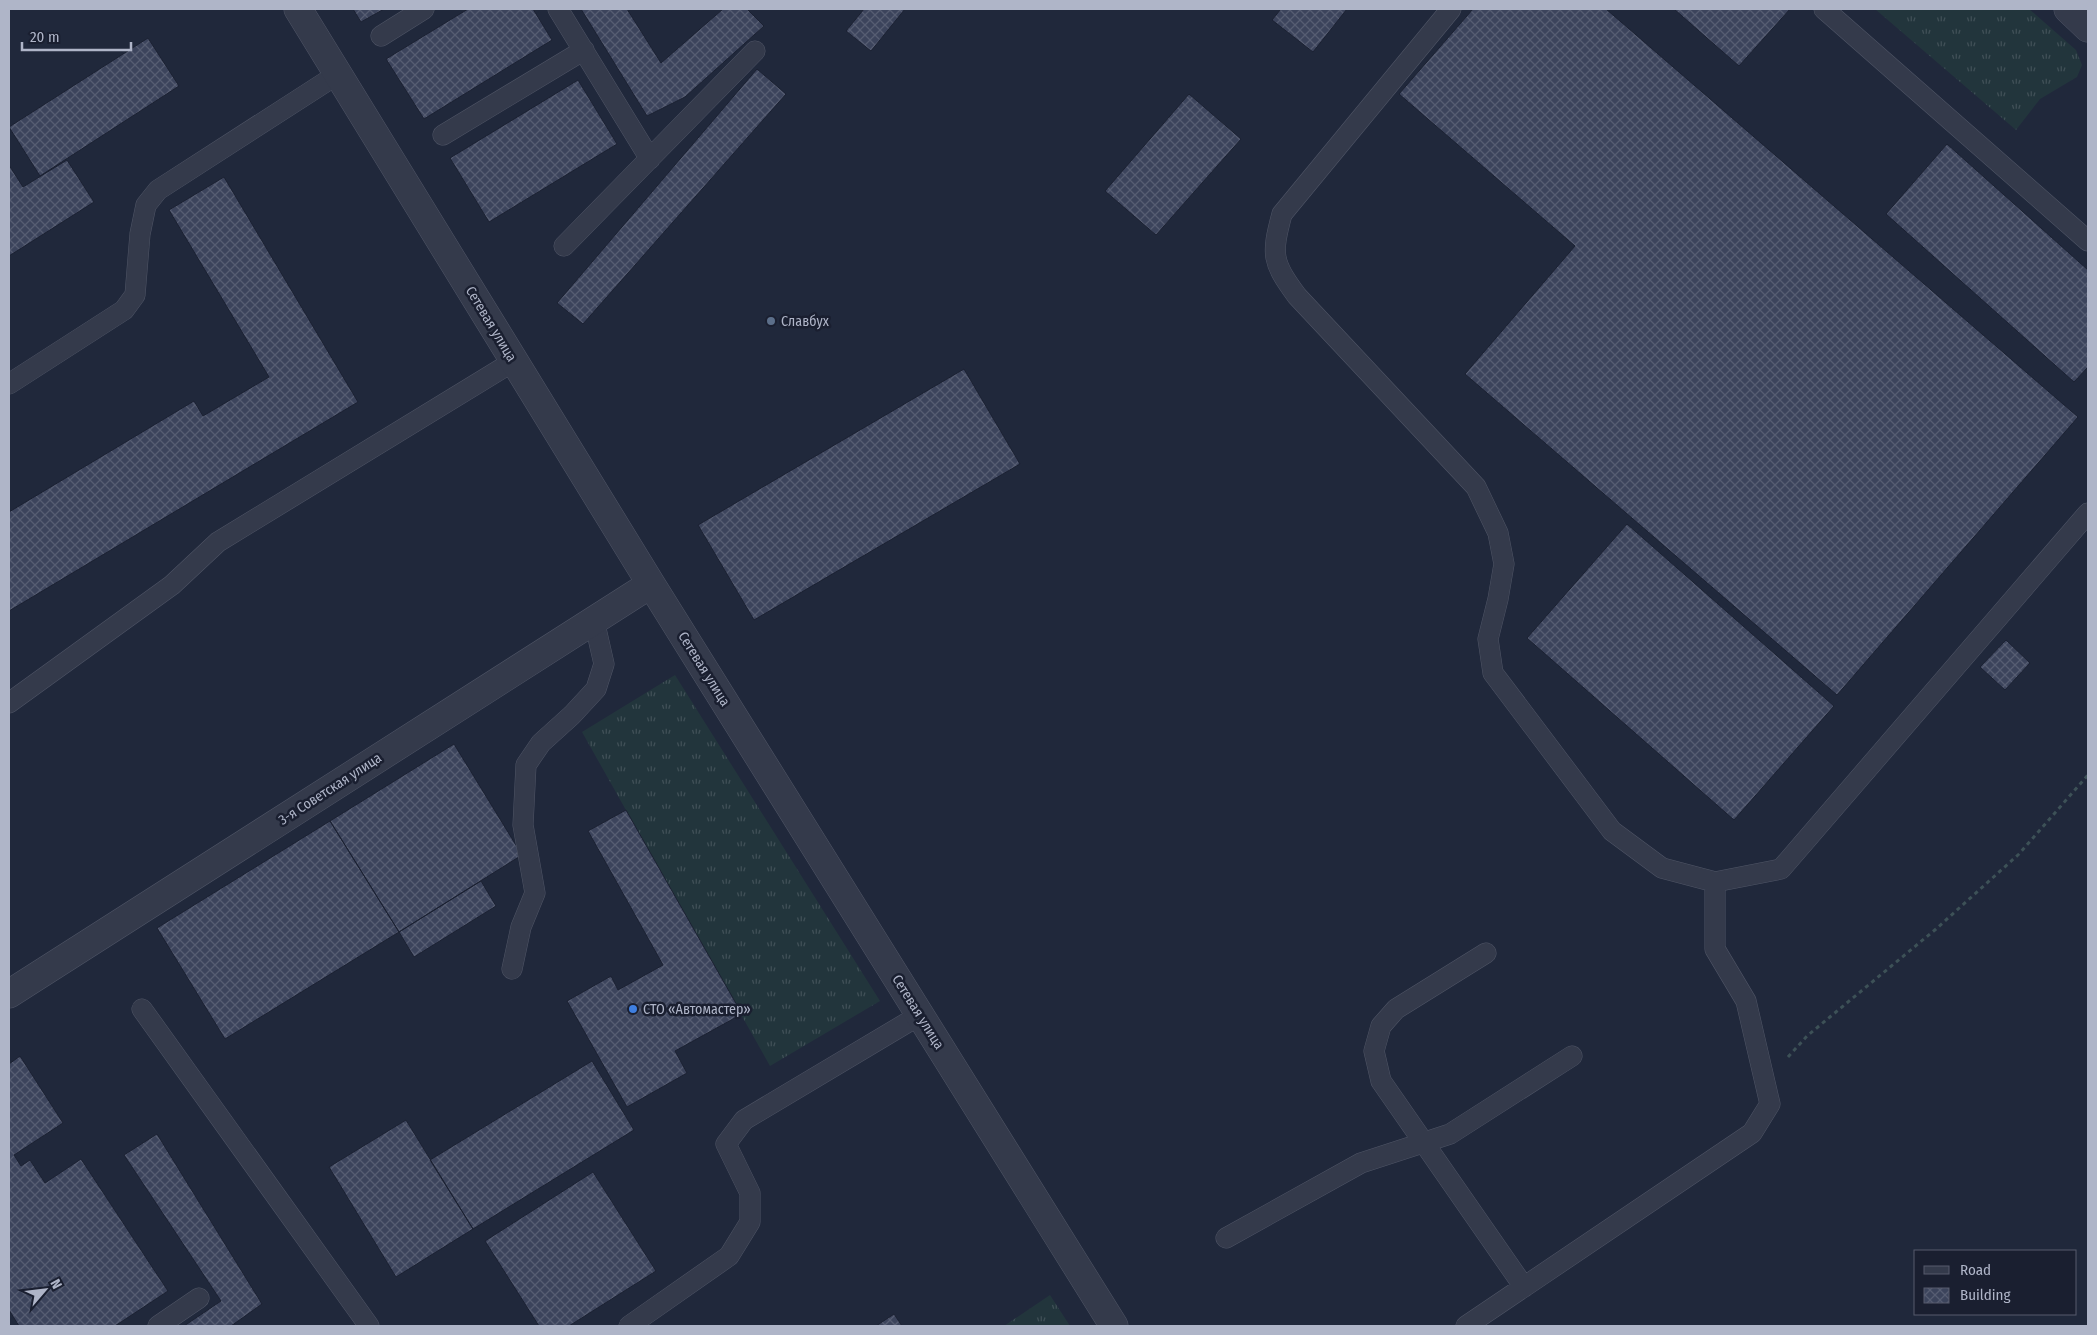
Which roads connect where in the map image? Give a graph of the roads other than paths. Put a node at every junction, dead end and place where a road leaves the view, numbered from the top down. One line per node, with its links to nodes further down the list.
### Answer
1 (298, 9): 11 (street, Сетевая улица)
2 (424, 9): 8 (lane)
3 (558, 9): 9 (lane)
4 (1451, 9): 22 (lane)
5 (1824, 9): 14 (lane)
6 (2068, 9): 7 (street)
7 (2088, 28)
8 (381, 36)
9 (584, 50): 12 (lane); 13 (lane)
10 (755, 51): 13 (lane)
11 (338, 74): 16 (street, Сетевая улица); 17 (lane)
12 (443, 135)
13 (650, 158): 15 (lane)
14 (2088, 241)
15 (564, 246)
16 (514, 361): 19 (street, Сетевая улица); 21 (lane)
17 (9, 384)
18 (2088, 513): 22 (lane)
19 (651, 584): 20 (street, 3-я Советская улица); 27 (street, Сетевая улица)
20 (594, 620): 24 (lane); 25 (street, 3-я Советская улица)
21 (9, 703)
22 (1715, 882): 31 (lane)
23 (1486, 953): 29 (lane)
24 (512, 969)
25 (9, 994)
26 (142, 1010): 34 (lane)
27 (920, 1015): 35 (lane); 36 (street, Сетевая улица)
28 (1572, 1056): 29 (lane)
29 (1424, 1143): 30 (lane); 31 (lane)
30 (1226, 1238)
31 (1524, 1287): 37 (lane)
32 (199, 1298): 33 (lane)
33 (158, 1326)
34 (369, 1326)
35 (629, 1326)
36 (1114, 1326)
37 (1466, 1326)

